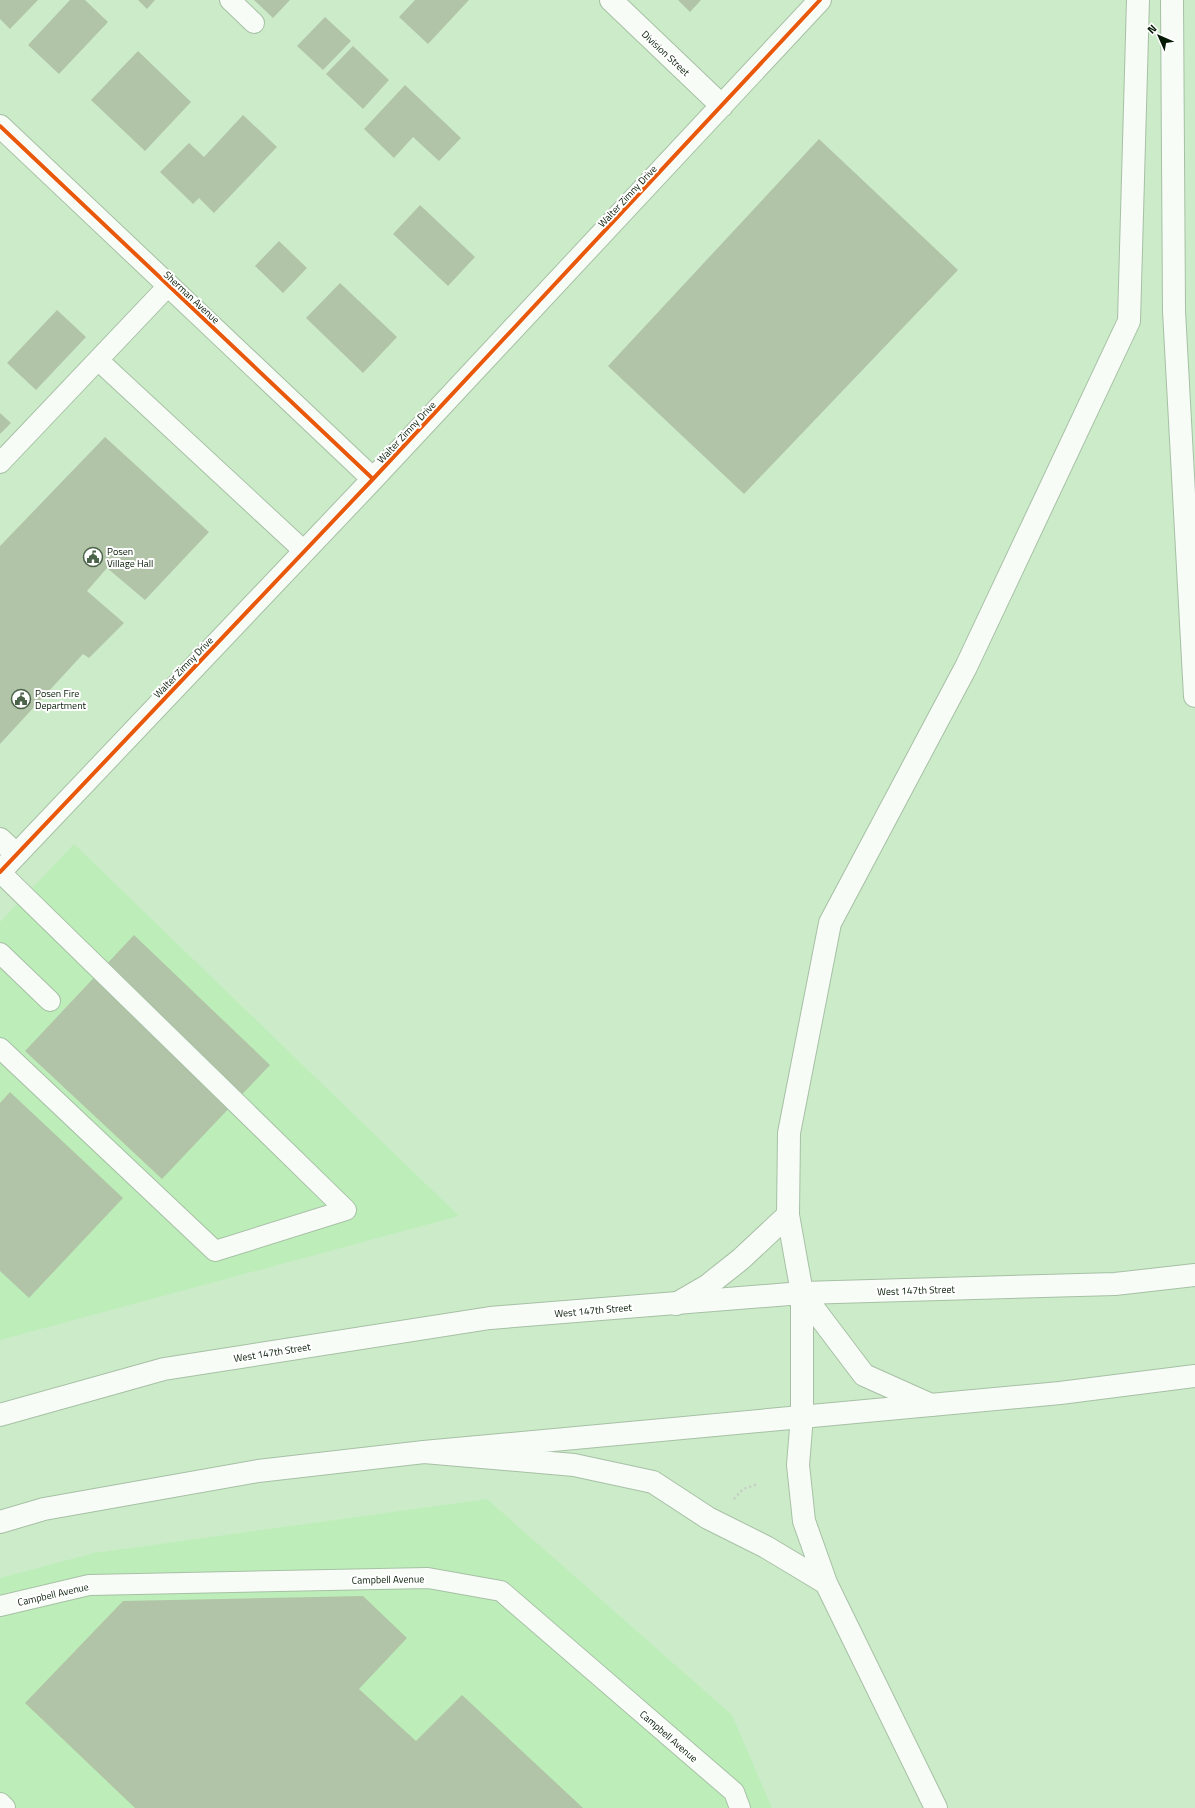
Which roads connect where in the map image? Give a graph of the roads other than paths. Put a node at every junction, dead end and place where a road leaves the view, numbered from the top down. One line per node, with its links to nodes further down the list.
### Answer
1 (230, 0): 6 (lane)
2 (610, 0): 7 (main road, Division Street)
3 (820, 0): 7 (main road, Walter Zimny Drive)
4 (1138, 0): 21 (main road)
5 (1172, 0): 14 (main road)
6 (254, 23)
7 (722, 106): 12 (main road, Walter Zimny Drive)
8 (0, 126): 9 (main road, Sherman Avenue)
9 (169, 285): 10 (lane); 12 (main road, Sherman Avenue)
10 (98, 360): 11 (lane); 13 (lane)
11 (0, 463)
12 (373, 479): 13 (main road, Walter Zimny Drive)
13 (304, 551): 16 (main road, Walter Zimny Drive)
14 (1195, 696)
15 (0, 839): 16 (main road)
16 (16, 854): 17 (main road, Walter Zimny Drive)
17 (0, 872): 20 (lane)
18 (0, 953): 19 (lane)
19 (50, 1002)
20 (0, 1048)
21 (788, 1215): 23 (main road); 24 (main road)
22 (1195, 1275): 23 (main road, West 147th Street)
23 (802, 1293): 24 (main road, West 147th Street); 26 (main road); 28 (main road)
24 (676, 1304): 27 (main road, West 147th Street)
25 (1195, 1376): 26 (main road)
26 (931, 1405): 28 (main road)
27 (0, 1415)
28 (802, 1416): 29 (main road); 31 (main road)
29 (424, 1452): 30 (main road); 31 (main road)
30 (0, 1522)
31 (826, 1583): 36 (main road)
32 (0, 1606): 35 (lane, Campbell Avenue)
33 (0, 1804): 34 (main road)
34 (4, 1808)
35 (740, 1808)
36 (936, 1808)

